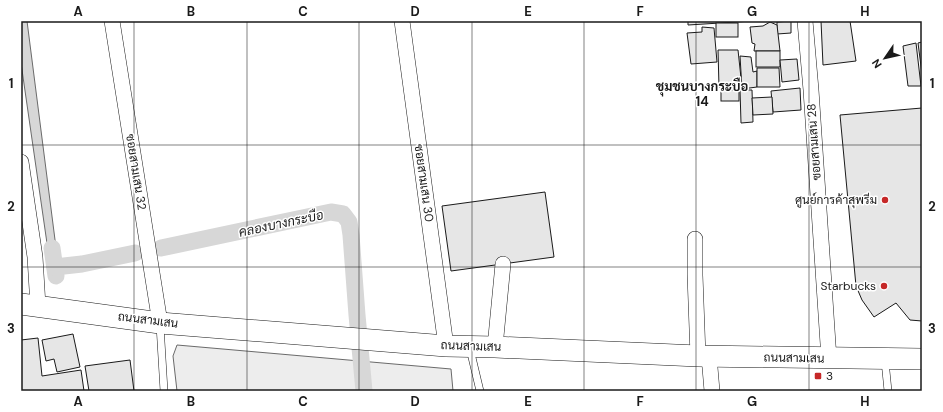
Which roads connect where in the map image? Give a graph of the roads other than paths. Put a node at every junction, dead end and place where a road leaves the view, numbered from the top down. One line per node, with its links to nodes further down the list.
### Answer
1 (112, 21): 8 (street, ซอยสามเสน 32)
2 (402, 21): 9 (street, ซอยสามเสน 30)
3 (805, 21): 13 (street, ซอยสามเสน 28)
4 (21, 162): 7 (street)
5 (695, 239): 12 (street)
6 (503, 264): 11 (street)
7 (30, 305): 8 (main road, ถนนสามเสน)
8 (160, 323): 9 (main road, ถนนสามเสน); 16 (lane)
9 (446, 346): 10 (main road, ถนนสามเสน)
10 (469, 346): 11 (main road, ถนนสามเสน); 17 (lane)
11 (495, 347): 12 (main road, ถนนสามเสน)
12 (703, 356): 13 (main road, ถนนสามเสน); 18 (street)
13 (829, 358): 14 (main road, ถนนสามเสน)
14 (885, 359): 15 (main road, ถนนสามเสน); 19 (lane)
15 (922, 359)
16 (164, 391)
17 (480, 391)
18 (712, 391)
19 (888, 391)

